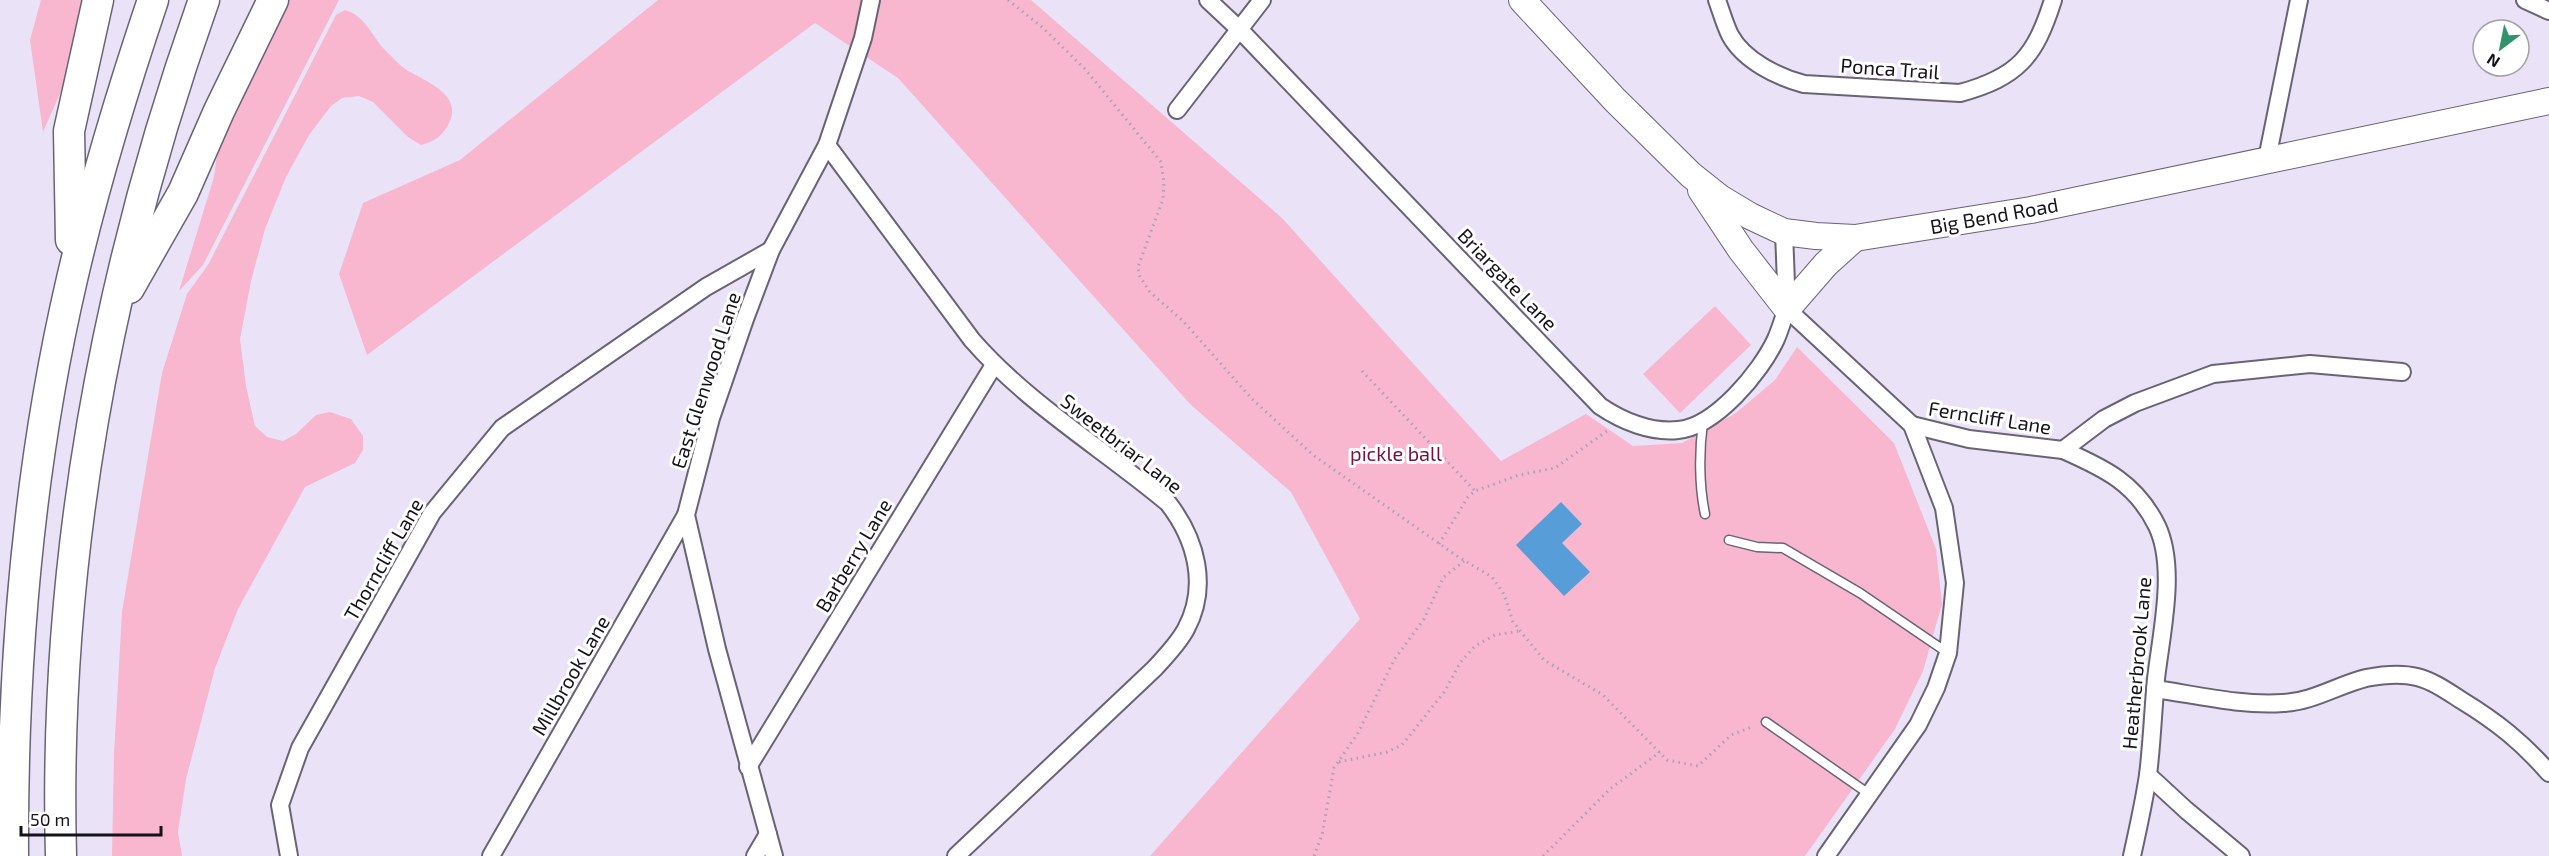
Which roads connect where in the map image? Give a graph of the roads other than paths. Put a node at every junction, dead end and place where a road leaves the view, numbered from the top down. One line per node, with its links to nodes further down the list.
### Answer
1 (98, 0): 23 (highway)
2 (153, 0): 23 (highway)
3 (204, 0): 25 (highway)
4 (273, 0): 25 (highway)
5 (871, 0): 17 (street, East Glenwood Lane)
6 (1208, 0): 14 (street, Briargate Lane)
7 (1262, 0): 14 (street)
8 (1521, 0): 19 (main road, Big Bend Road)
9 (1716, 0): 10 (street, Ponca Trail)
10 (2053, 0)
11 (2299, 0): 18 (street)
12 (2525, 0): 13 (street)
13 (2549, 11)
14 (1240, 30): 16 (street); 28 (street, Briargate Lane)
15 (2549, 101): 18 (main road, Big Bend Road)
16 (1177, 110)
17 (827, 145): 22 (street, East Glenwood Lane); 26 (street, Sweetbriar Lane)
18 (2267, 159): 21 (main road, Big Bend Road)
19 (1691, 175): 20 (main road, Big Bend Road); 24 (main road)
20 (1784, 232): 21 (main road, Big Bend Road); 24 (street)
21 (1855, 238): 24 (main road)
22 (771, 250): 32 (street, East Glenwood Lane); 44 (street, Thorncliff Lane)
23 (72, 280): 42 (highway)
24 (1787, 309): 28 (street, Briargate Lane); 29 (street)
25 (112, 317): 43 (highway)
26 (994, 365): 37 (street, Barberry Lane); 48 (street, Sweetbriar Lane)
27 (2402, 372): 30 (street, Ferncliff Lane)
28 (1703, 422): 31 (lane)
29 (1912, 425): 30 (street, Ferncliff Lane); 34 (street)
30 (2063, 450): 35 (street, Heatherbrook Lane)
31 (1705, 514)
32 (686, 516): 37 (street, East Glenwood Lane); 45 (street, Millbrook Lane)
33 (1729, 540): 34 (lane)
34 (1948, 653): 40 (street)
35 (2155, 689): 38 (street); 39 (street, Heatherbrook Lane)
36 (1766, 722): 40 (lane)
37 (748, 767): 41 (street, East Glenwood Lane)
38 (2549, 773)
39 (2148, 775): 50 (street, Heatherbrook Lane); 51 (street)
40 (1869, 794): 49 (street)
41 (768, 834): 46 (street); 47 (street, East Glenwood Lane)
42 (13, 856)
43 (61, 856)
44 (289, 856)
45 (491, 856)
46 (755, 856)
47 (774, 856)
48 (956, 856)
49 (1826, 856)
50 (2132, 856)
51 (2241, 856)

